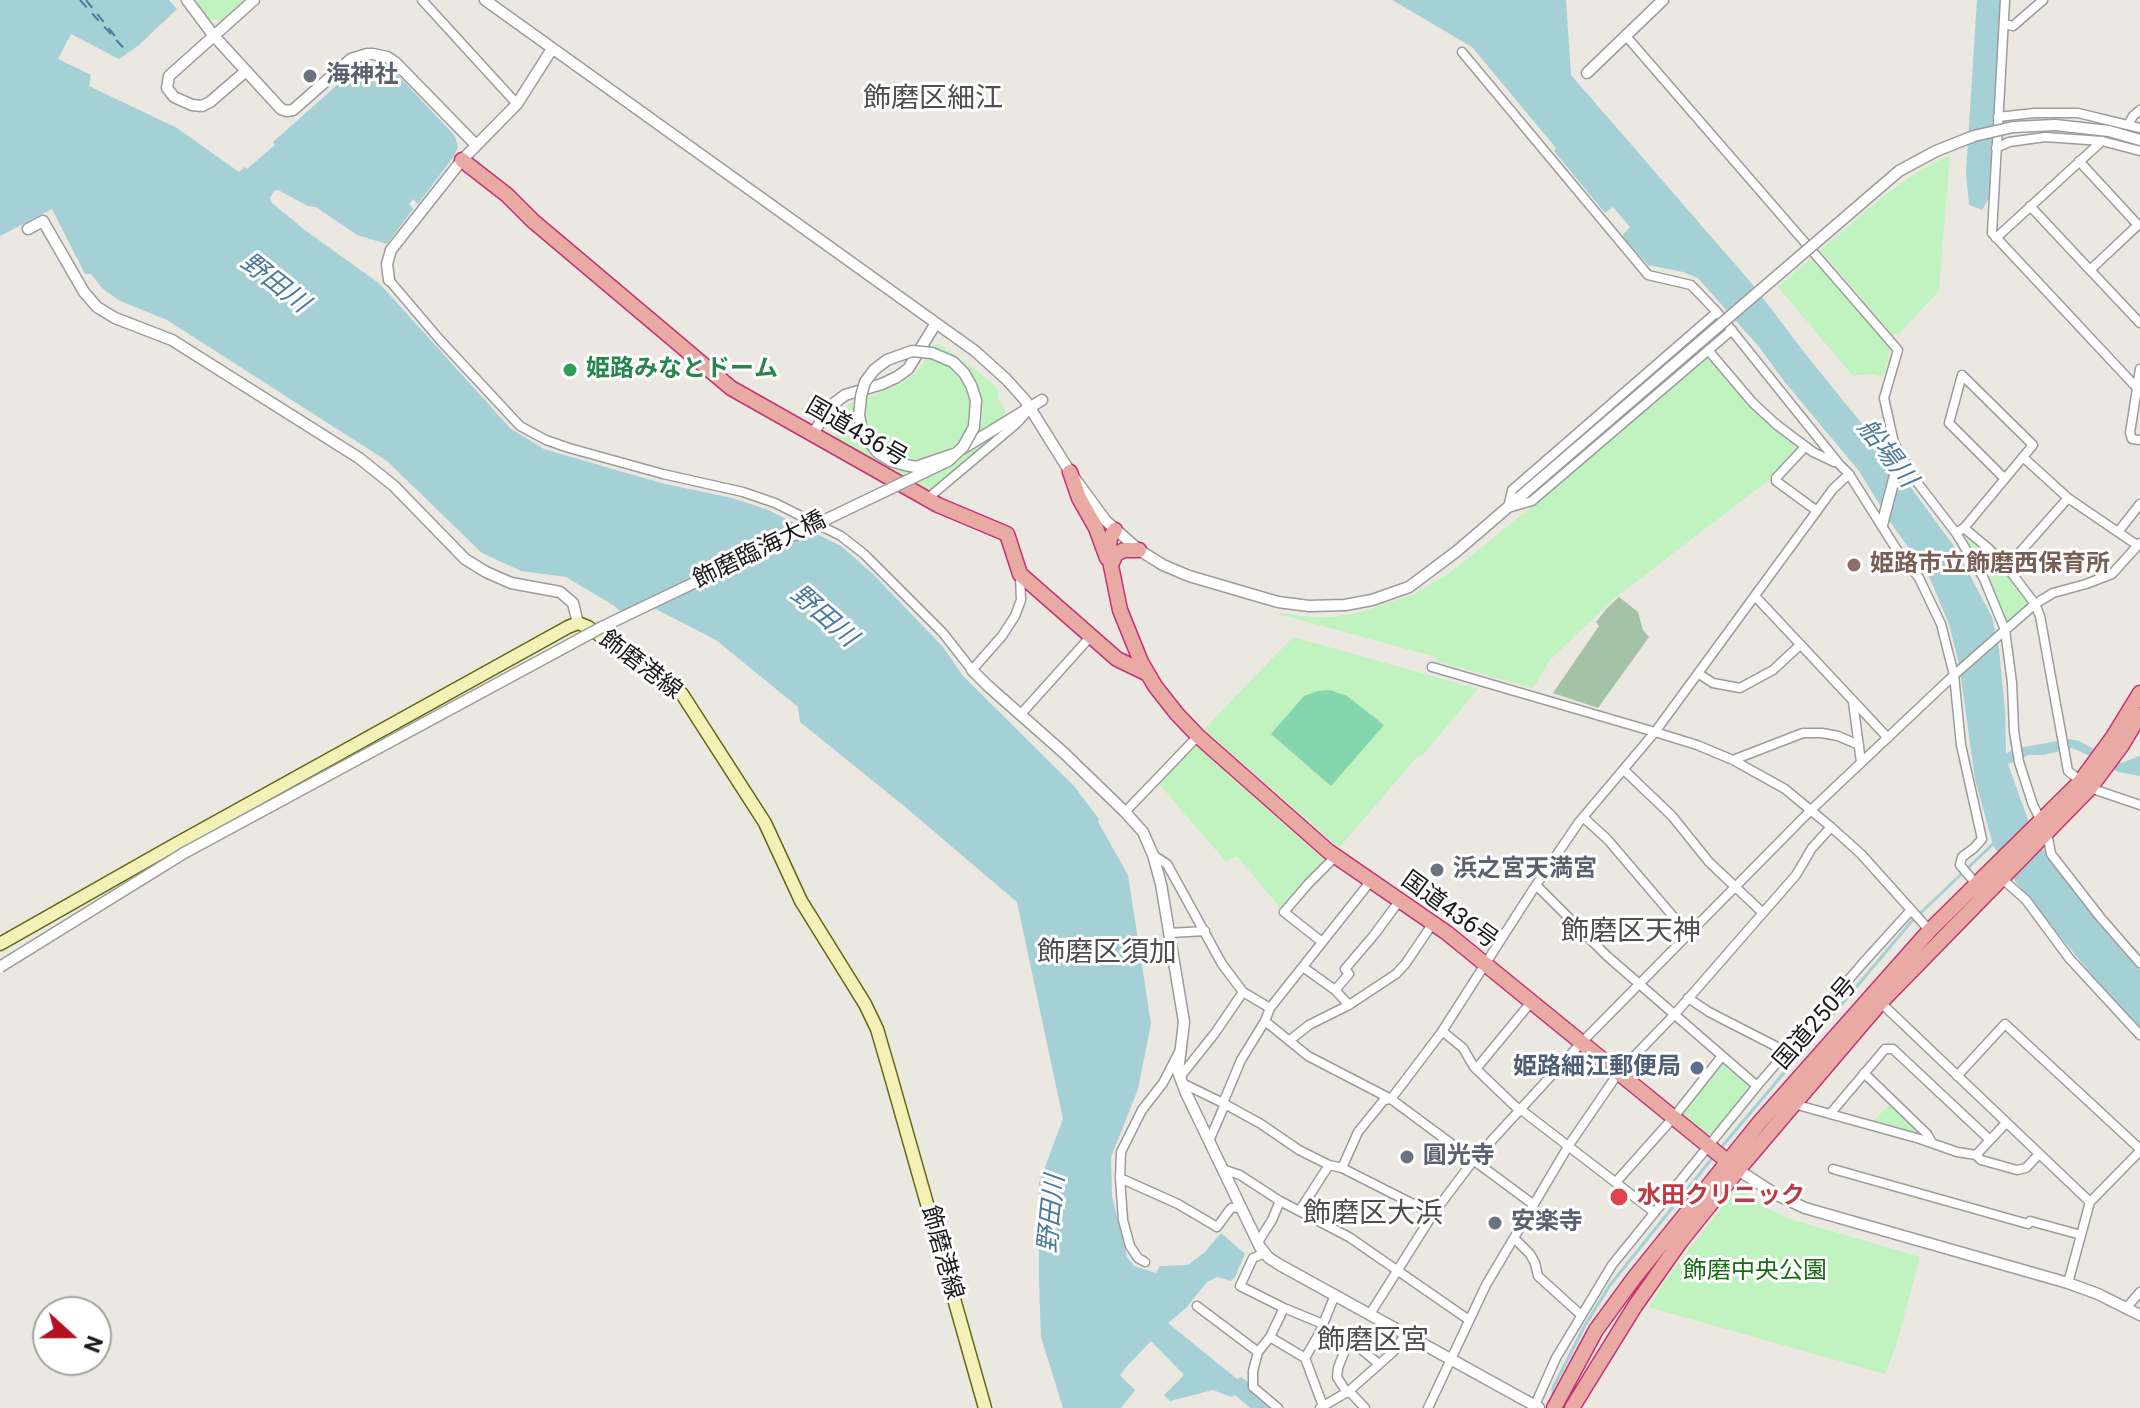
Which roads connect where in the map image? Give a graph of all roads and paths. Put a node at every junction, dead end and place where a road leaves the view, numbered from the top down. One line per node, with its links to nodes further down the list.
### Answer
1 (187, 0): 9 (street)
2 (254, 0): 9 (street)
3 (422, 0): 15 (street)
4 (485, 0): 11 (street)
5 (1663, 0): 10 (street)
6 (2005, 0): 8 (street)
7 (2043, 0): 8 (street)
8 (2004, 24): 17 (street)
9 (214, 36): 13 (street); 13 (street)
10 (1626, 36): 14 (street); 44 (street)
11 (552, 49): 15 (street); 33 (street)
12 (1462, 52): 32 (street)
13 (246, 71): 22 (street)
14 (1587, 73)
15 (517, 104): 22 (street)
16 (2140, 110): 18 (street)
17 (1998, 117): 18 (street); 23 (street)
18 (2128, 125): 19 (street)
19 (2140, 128)
20 (2140, 140): 53 (street, bridge)
21 (2102, 141): 23 (street); 24 (street); 26 (street)
22 (476, 145): 25 (street)
23 (1996, 148): 29 (street)
24 (2140, 151)
25 (462, 160): 31 (street); 41 (highway, 国道436号)
26 (2079, 161): 27 (street); 30 (street)
27 (2030, 206): 29 (street); 30 (street)
28 (28, 229): 66 (street)
29 (1996, 238): 38 (street)
30 (2090, 270): 34 (street)
31 (389, 280): 71 (street)
32 (1717, 312): 35 (street); 53 (street)
33 (936, 323): 40 (street); 41 (street)
34 (2140, 323)
35 (1732, 330): 36 (street); 46 (street)
36 (1708, 350): 43 (street); 53 (street)
37 (2140, 369): 38 (street)
38 (2137, 388): 42 (street)
39 (1042, 400): 40 (street, 飾磨臨海大橋)
40 (1030, 407): 47 (street); 51 (street); 113 (street, 飾磨臨海大橋, bridge)
41 (813, 433): 51 (highway, 国道436号)
42 (2140, 440)
43 (1805, 447): 46 (street); 54 (street)
44 (1900, 456): 55 (street); 57 (street)
45 (2024, 458): 49 (street); 49 (street); 50 (street)
46 (1839, 464): 48 (street)
47 (1070, 472): 56 (street); 61 (highway)
48 (1849, 474): 54 (street); 55 (street)
49 (2004, 478): 57 (street)
50 (2068, 498): 58 (street); 62 (street)
51 (927, 499): 63 (highway, 国道436号)
52 (2140, 504): 58 (street)
53 (1508, 509): 60 (street)
54 (1817, 511): 64 (street)
55 (1882, 525): 74 (street)
56 (1115, 530): 60 (street); 61 (highway, 国道436号)
57 (1960, 530): 62 (street); 67 (street)
58 (2118, 532): 59 (street)
59 (2138, 544): 65 (street)
60 (1139, 550): 61 (highway)
61 (1111, 566): 72 (highway, 国道436号)
62 (2007, 567): 65 (street)
63 (1020, 574): 68 (highway, 国道436号); 71 (street)
64 (1755, 596): 69 (street); 73 (street)
65 (2035, 604): 67 (street); 87 (street)
66 (578, 623): 110 (main road, 飾磨港線); 195 (main road, 飾磨港線)
67 (2005, 630): 74 (street); 93 (street)
68 (1091, 636): 72 (highway, 国道436号); 78 (street)
69 (1800, 645): 73 (street); 76 (street)
70 (1432, 667): 80 (street)
71 (972, 670): 78 (street)
72 (1148, 674): 81 (highway, 国道436号)
73 (1699, 674): 80 (street)
74 (1954, 675): 82 (street); 97 (street)
75 (2140, 693): 79 (highway, 国道250号)
76 (1853, 701): 82 (street); 83 (street)
77 (2140, 707): 79 (main road)
78 (1021, 714): 90 (street)
79 (2136, 718): 87 (highway, 国道250号)
80 (1655, 732): 84 (street); 86 (street)
81 (1198, 736): 90 (street); 95 (highway, 国道436号)
82 (1888, 738): 85 (street)
83 (1859, 745): 84 (street); 85 (street)
84 (1733, 760): 89 (street)
85 (1861, 762): 89 (street)
86 (1624, 770): 91 (street); 100 (street)
87 (2088, 780): 88 (street); 93 (highway, 国道250号)
88 (2140, 805)
89 (1811, 810): 92 (street); 100 (street)
90 (1125, 812): 94 (street)
91 (1583, 817): 99 (street); 108 (street)
92 (1831, 827): 102 (street); 103 (street)
93 (2044, 827): 96 (highway, 国道250号); 111 (street)
94 (1153, 855): 105 (street); 107 (street)
95 (1335, 857): 98 (highway, 国道436号); 109 (street)
96 (1997, 875): 97 (highway, 国道250号); 106 (highway, 国道250号); 126 (street)
97 (1973, 880): 106 (highway, 国道250号)
98 (1370, 882): 101 (highway, 国道436号); 109 (street)
99 (1536, 885): 112 (street); 115 (street)
100 (1735, 887): 103 (street); 108 (street)
101 (1400, 900): 104 (highway, 国道436号); 116 (street)
102 (1912, 912): 106 (street); 130 (street)
103 (1763, 913): 118 (street)
104 (1433, 922): 112 (highway, 国道436号); 121 (street)
105 (1205, 931): 107 (street); 117 (street)
106 (1930, 931): 119 (highway, 国道250号)
107 (1170, 933): 129 (street)
108 (1689, 935): 115 (street)
109 (1322, 942): 114 (street)
110 (0, 944)
111 (2140, 963)
112 (1486, 964): 120 (highway, 国道436号); 125 (street)
113 (0, 967)
114 (1303, 967): 116 (street); 122 (street)
115 (1638, 983): 123 (street); 128 (street)
116 (1335, 990): 121 (street)
117 (1243, 992): 122 (street); 136 (street)
118 (1688, 998): 123 (street); 130 (street)
119 (1876, 998): 135 (street); 140 (highway, 国道250号); 152 (highway, 国道250号)
120 (1532, 1001): 128 (highway, 国道436号); 132 (street)
121 (1349, 1005): 127 (street)
122 (1270, 1008): 124 (street)
123 (1674, 1015): 131 (street); 133 (street)
124 (1265, 1021): 127 (street); 139 (street)
125 (1442, 1031): 132 (street); 138 (street)
126 (2140, 1035)
127 (1290, 1040): 138 (street)
128 (1582, 1042): 133 (highway, 国道436号); 141 (street)
129 (1180, 1052): 136 (street); 158 (street)
130 (1787, 1052): 137 (street)
131 (1722, 1056): 137 (street); 143 (street)
132 (1476, 1069): 141 (street)
133 (1619, 1072): 143 (highway, 国道436号); 148 (street)
134 (1864, 1073): 142 (street); 145 (street); 147 (street)
135 (1957, 1076): 144 (street); 149 (street)
136 (1181, 1080): 139 (street); 146 (street)
137 (1757, 1086): 152 (street)
138 (1391, 1099): 153 (street); 155 (street)
139 (1224, 1103): 146 (street); 154 (street)
140 (1794, 1104): 142 (street); 152 (highway, 国道250号)
141 (1520, 1110): 148 (street); 153 (street)
142 (1830, 1114): 147 (street)
143 (1673, 1118): 152 (highway, 国道436号); 159 (street)
144 (2006, 1123): 145 (street); 150 (street)
145 (1990, 1140): 151 (street)
146 (1209, 1141): 156 (street)
147 (1932, 1143): 151 (street)
148 (1569, 1145): 159 (street); 162 (street)
149 (2140, 1150): 161 (street)
150 (2039, 1154): 151 (street); 161 (street)
151 (1976, 1155)
152 (1721, 1157): 165 (street); 173 (street); 199 (highway, 国道250号); 200 (highway, 国道250号)
153 (1473, 1161): 162 (street); 166 (street)
154 (1329, 1165): 155 (street); 164 (street)
155 (1342, 1168): 166 (street)
156 (1222, 1169): 160 (street); 163 (street)
157 (1833, 1169): 167 (street)
158 (1120, 1178): 163 (street); 171 (street)
159 (1616, 1182): 165 (street)
160 (1280, 1201): 164 (street); 169 (street)
161 (2090, 1202): 167 (street)
162 (1534, 1205): 168 (street)
163 (1241, 1207): 169 (street)
164 (1300, 1210): 172 (street)
165 (1654, 1212): 180 (street)
166 (1433, 1214): 172 (street)
167 (2081, 1235): 173 (street)
168 (1514, 1238): 180 (street); 182 (street)
169 (1258, 1242): 170 (street)
170 (1265, 1253): 175 (street); 178 (street)
171 (1145, 1262)
172 (1397, 1269): 179 (street); 182 (street)
173 (2068, 1283): 177 (street)
174 (2140, 1292): 177 (street)
175 (1335, 1295): 179 (street); 183 (street)
176 (1197, 1306): 186 (street)
177 (2127, 1307): 181 (street)
178 (1284, 1308): 183 (street); 185 (street)
179 (1370, 1314): 184 (street)
180 (1581, 1315): 194 (street)
181 (2140, 1315)
182 (1469, 1320): 188 (street)
183 (1323, 1324): 187 (street)
184 (1406, 1334): 188 (street); 189 (street)
185 (1270, 1337): 186 (street); 187 (street)
186 (1258, 1352): 190 (street)
187 (1305, 1358): 193 (street)
188 (1451, 1359): 194 (street); 198 (street)
189 (1379, 1364): 192 (street); 192 (street)
190 (1253, 1371): 191 (street); 196 (street)
191 (1240, 1374)
192 (1348, 1392): 193 (street); 197 (street)
193 (1321, 1407)
194 (1537, 1407)
195 (985, 1408)
196 (1278, 1408)
197 (1365, 1408)
198 (1428, 1408)
199 (1554, 1408)
200 (1572, 1408)

